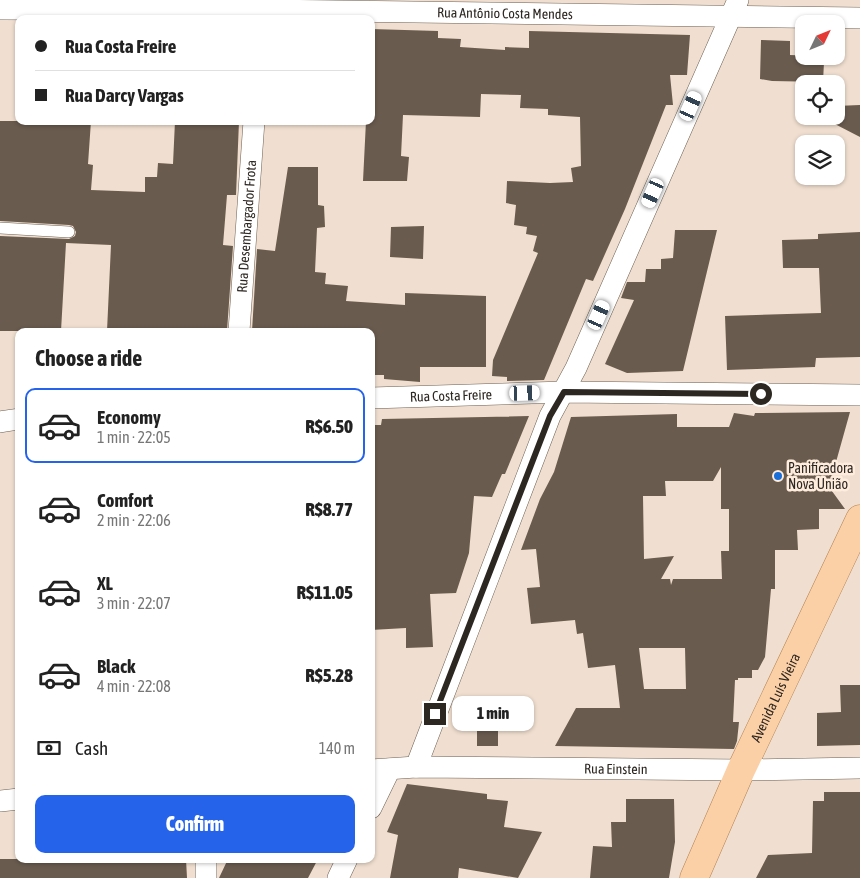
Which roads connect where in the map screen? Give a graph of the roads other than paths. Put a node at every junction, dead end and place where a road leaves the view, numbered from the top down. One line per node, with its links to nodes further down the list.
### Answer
1 (0, 9): 2 (street, Rua Antônio Costa Mendes)
2 (262, 9): 3 (street, Rua Antônio Costa Mendes)
3 (734, 9): 4 (street, Rua Antônio Costa Mendes); 9 (street)
4 (860, 18)
5 (254, 125): 8 (street, Rua Desembargador Frota)
6 (0, 228): 7 (lane)
7 (69, 232)
8 (239, 328)
9 (564, 392): 10 (street, Rua Costa Freire); 11 (street, Rua Costa Freire); 15 (street)
10 (860, 395)
11 (375, 398)
12 (15, 420): 13 (street)
13 (0, 422)
14 (860, 519): 18 (main road, Avenida Luís Vieira)
15 (416, 767): 17 (street, Rua Einstein); 18 (street, Rua Einstein)
16 (860, 768): 18 (street, Rua Einstein)
17 (381, 770): 19 (street)
18 (741, 770): 26 (main road, Avenida Luís Vieira)
19 (375, 793)
20 (15, 799): 21 (street)
21 (0, 801)
22 (206, 863): 24 (street)
23 (345, 863): 25 (street)
24 (206, 878)
25 (338, 878)
26 (694, 878)

